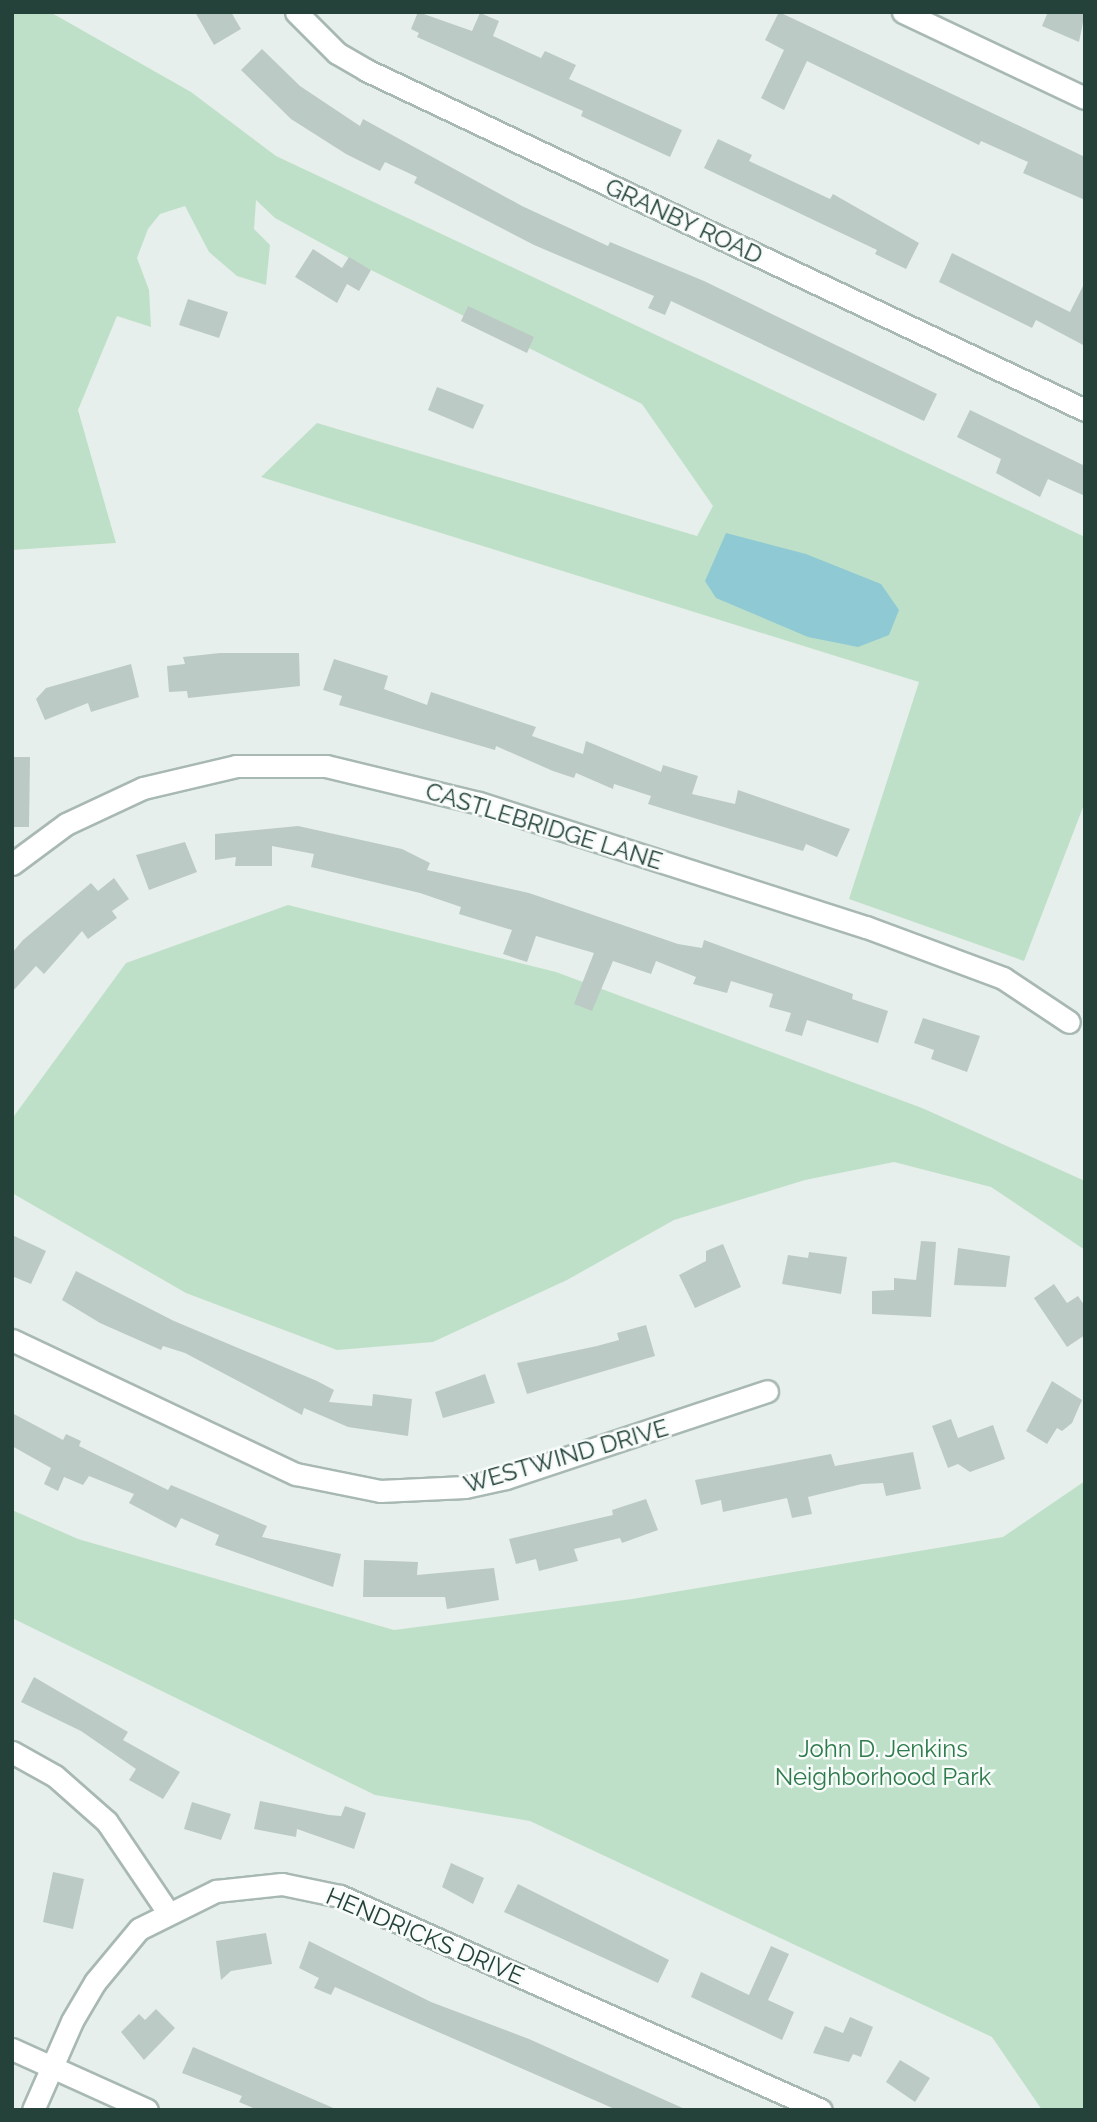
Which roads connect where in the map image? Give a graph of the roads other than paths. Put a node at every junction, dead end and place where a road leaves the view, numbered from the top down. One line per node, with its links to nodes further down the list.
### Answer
1 (296, 12): 4 (street, GRANBY ROAD)
2 (903, 12): 3 (street)
3 (1085, 98)
4 (1085, 410)
5 (12, 864): 6 (street, CASTLEBRIDGE LANE)
6 (1069, 1022)
7 (12, 1340): 8 (street, WESTWIND DRIVE)
8 (768, 1391)
9 (12, 1752): 10 (street)
10 (167, 1911): 12 (street, HENDRICKS DRIVE); 15 (street, HENDRICKS DRIVE)
11 (12, 2049): 12 (street)
12 (52, 2066): 13 (street, HENDRICKS DRIVE); 14 (street)
13 (33, 2110)
14 (147, 2110)
15 (821, 2110)

